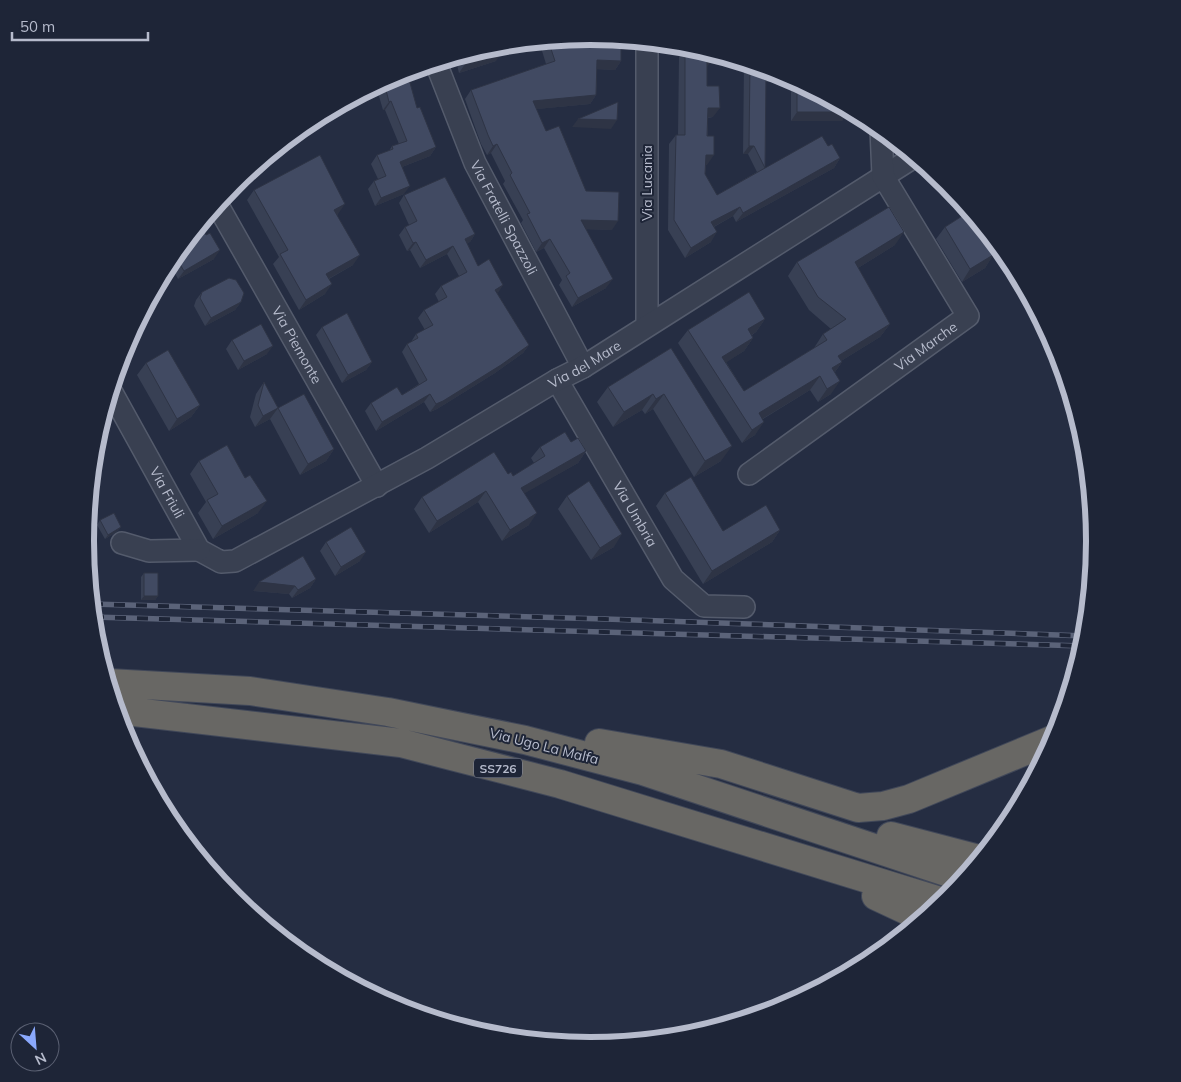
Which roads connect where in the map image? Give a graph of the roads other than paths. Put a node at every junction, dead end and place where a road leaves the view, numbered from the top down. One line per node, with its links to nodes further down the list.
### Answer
1 (647, 48): 7 (street, Via Lucania)
2 (438, 69): 8 (street, Via Fratelli Spazzoli)
3 (881, 139): 5 (street)
4 (909, 160): 5 (street, Via del Mare)
5 (883, 176): 7 (street, Via del Mare); 11 (street, Via Marche)
6 (221, 211): 12 (street, Via Piemonte)
7 (648, 324): 8 (street, Via del Mare)
8 (583, 367): 9 (street, Via del Mare)
9 (558, 380): 12 (street, Via del Mare); 15 (street, Via Umbria)
10 (115, 399): 14 (street, Via Friuli)
11 (748, 474)
12 (377, 486): 14 (street, Via del Mare)
13 (122, 543): 14 (street)
14 (199, 550)
15 (744, 607)
16 (116, 683): 18 (highway, Via Ugo La Malfa / SS726)
17 (125, 711): 21 (highway, SS726)
18 (525, 740): 19 (highway); 20 (highway, Via Ugo La Malfa / SS726)
19 (1042, 745)
20 (643, 772): 22 (highway); 23 (highway, Via Ugo La Malfa / SS726)
21 (717, 833): 24 (highway, SS726); 25 (highway)
22 (972, 857)
23 (956, 875)
24 (934, 899)
25 (917, 915)

